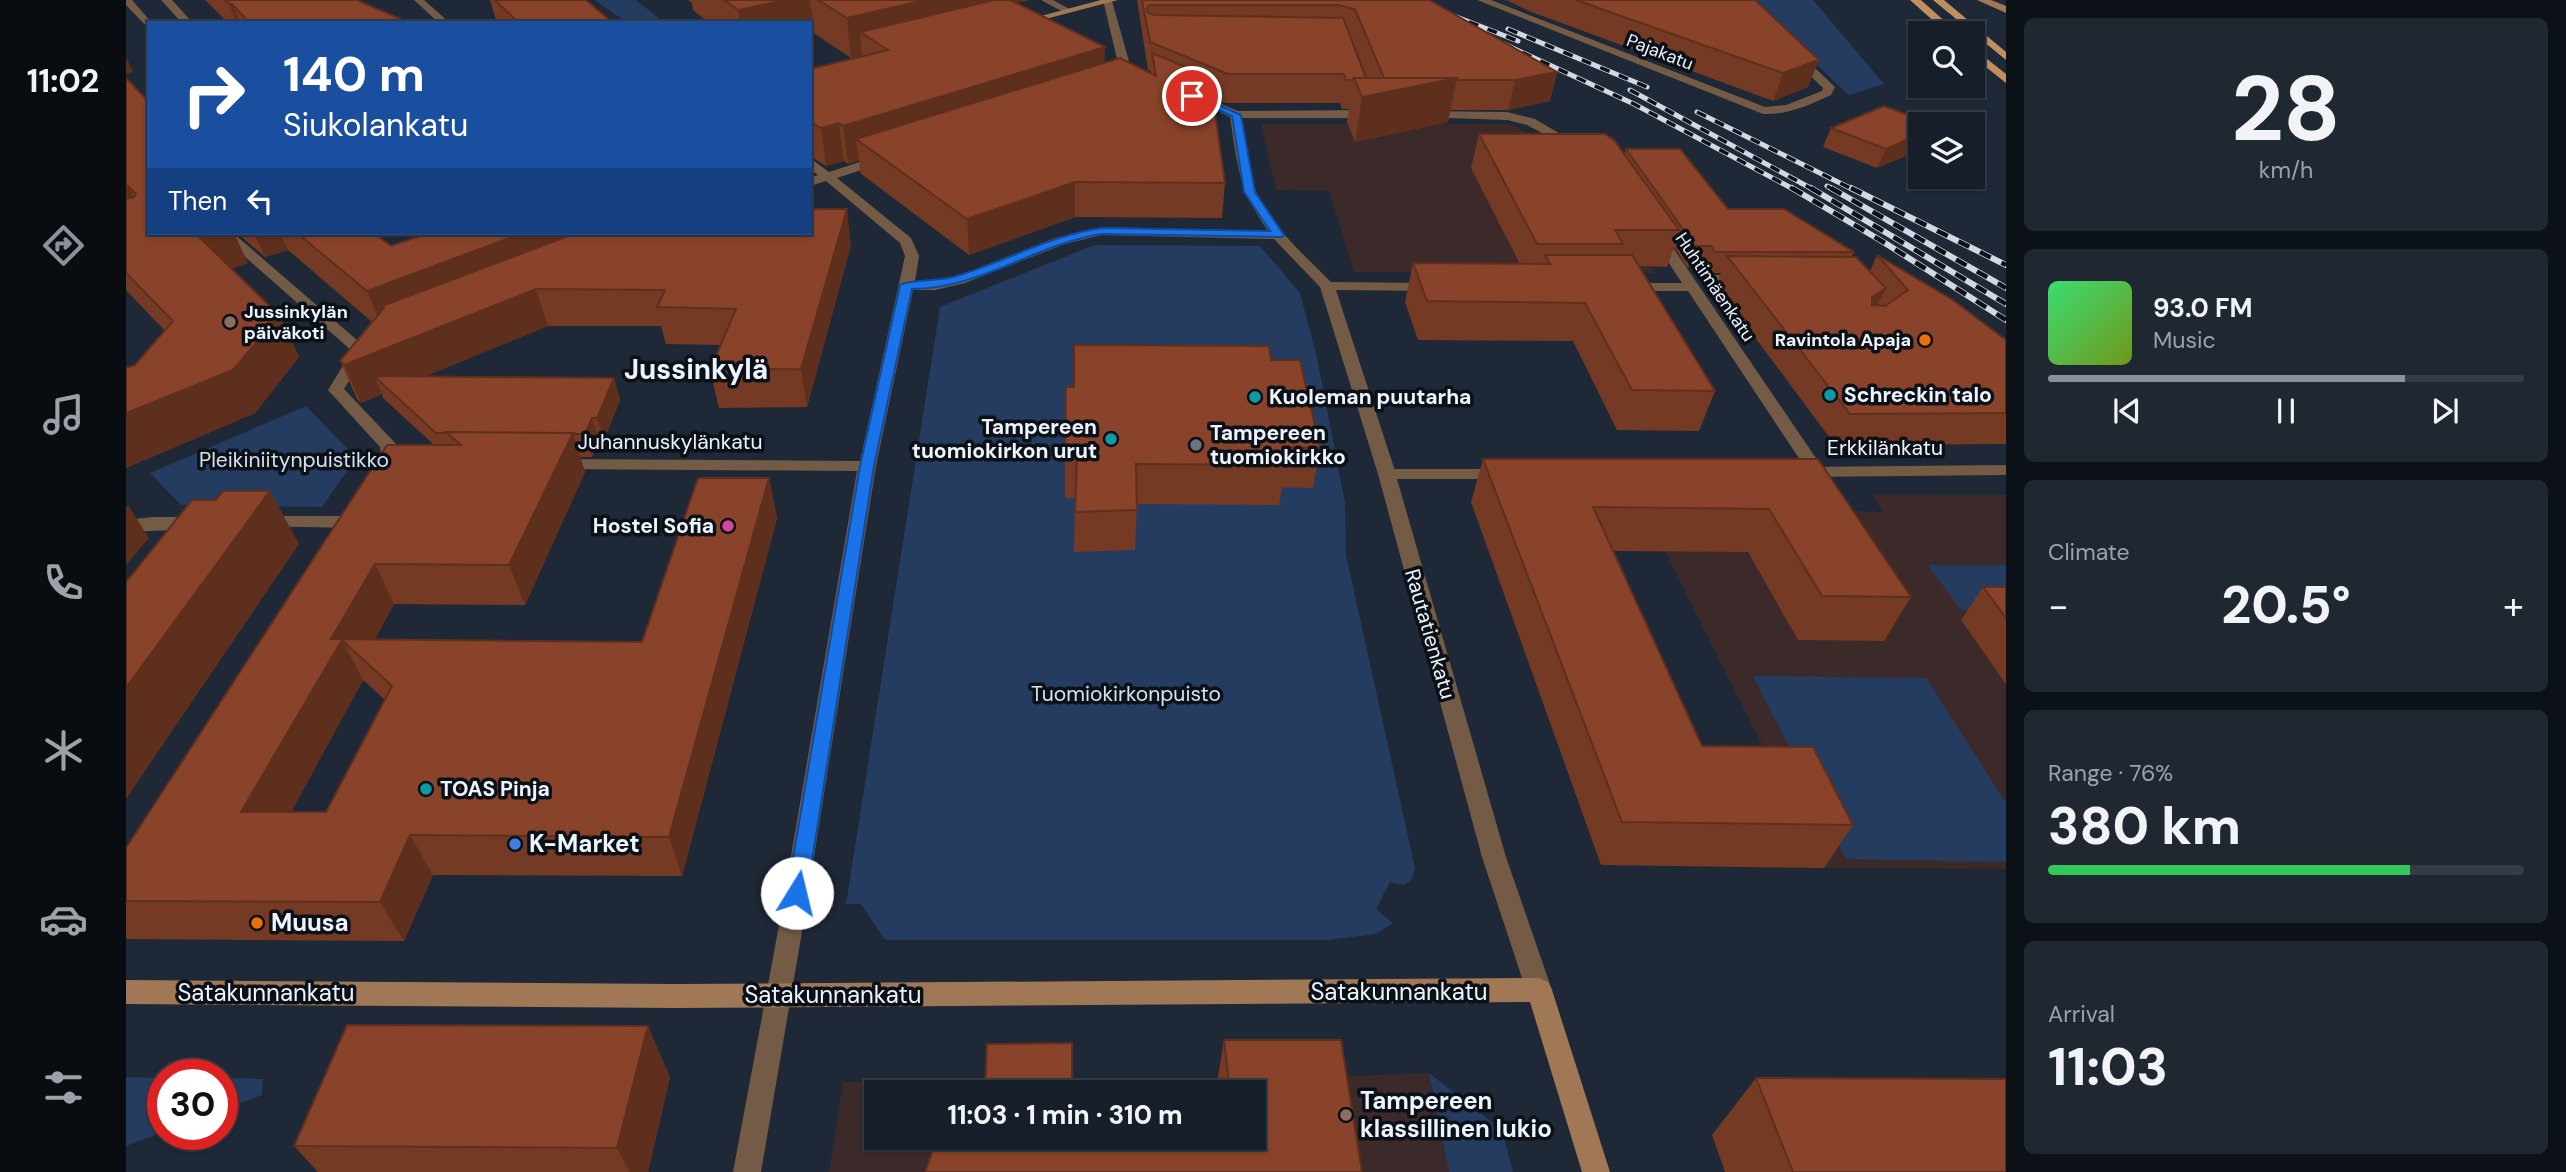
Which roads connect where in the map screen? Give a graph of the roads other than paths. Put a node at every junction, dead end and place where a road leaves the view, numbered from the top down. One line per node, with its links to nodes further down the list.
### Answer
1 (127, 0): 15 (street)
2 (166, 0): 12 (street)
3 (419, 0): 13 (lane)
4 (1046, 0): 11 (lane)
5 (1482, 0): 17 (street, Pajakatu)
6 (1915, 0): 14 (main road)
7 (1938, 0): 18 (main road)
8 (1982, 0): 10 (main road)
9 (1110, 1): 11 (main road); 20 (street)
10 (2006, 10)
11 (1068, 11): 16 (main road)
12 (186, 21)
13 (444, 21)
14 (1939, 21)
15 (147, 24)
16 (1007, 26)
17 (1785, 45)
18 (2006, 55)
19 (1985, 61): 22 (main road)
20 (1125, 67): 21 (street); 23 (street)
21 (1150, 78)
22 (2006, 80)
23 (1125, 82)
24 (1175, 88): 26 (street)
25 (1376, 111): 26 (street)
26 (1236, 115): 33 (street, Rautatienkatu)
27 (1413, 115): 28 (street)
28 (1588, 153)
29 (894, 155): 30 (street)
30 (819, 179): 36 (street)
31 (1648, 223): 40 (street, Huhtimäenkatu)
32 (227, 235): 43 (street)
33 (1278, 235): 36 (street); 37 (street, Rautatienkatu)
34 (1708, 279): 35 (lane)
35 (1750, 279)
36 (906, 285): 42 (street)
37 (1327, 286): 38 (street); 47 (street, Rautatienkatu)
38 (1448, 287)
39 (1612, 287): 40 (street)
40 (1693, 287): 45 (street, Huhtimäenkatu)
41 (539, 464): 42 (street, Juhannuskylänkatu)
42 (867, 466): 57 (street)
43 (391, 467)
44 (2006, 470): 45 (street, Erkkilänkatu)
45 (1816, 471): 46 (street, Erkkilänkatu)
46 (1778, 472)
47 (1387, 474): 48 (street); 55 (street, Rautatienkatu)
48 (1518, 474)
49 (363, 503): 52 (street)
50 (222, 522): 53 (street)
51 (249, 522): 52 (street)
52 (351, 522): 54 (street)
53 (126, 526)
54 (337, 545)
55 (1539, 990): 57 (main road, Satakunnankatu); 59 (main road, Rautatienkatu)
56 (126, 992): 57 (main road, Satakunnankatu)
57 (779, 996): 58 (street)
58 (747, 1172)
59 (1596, 1172)

